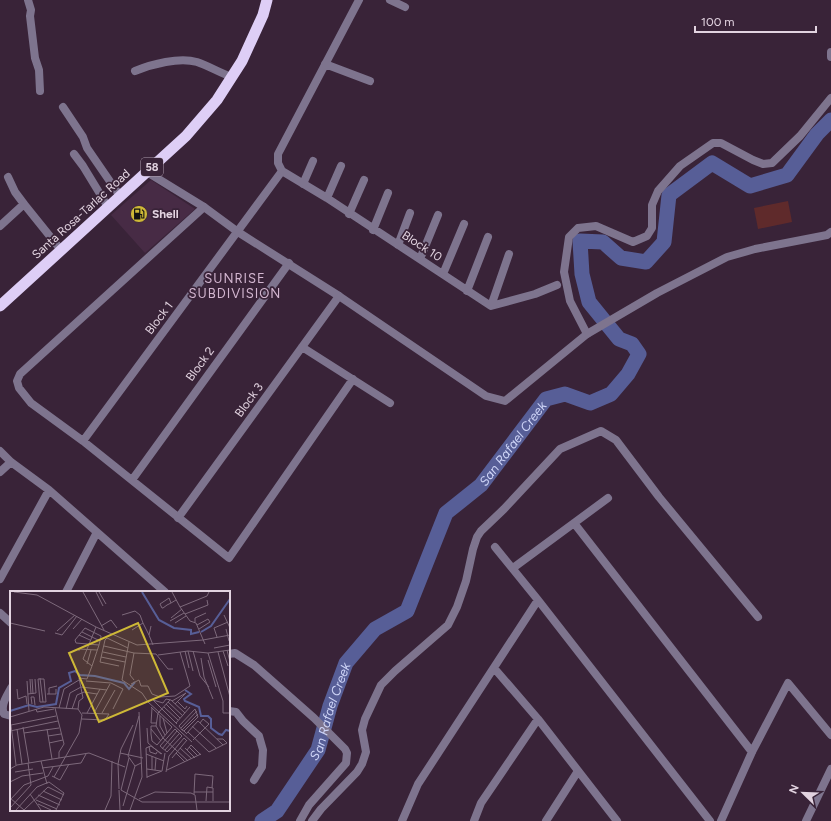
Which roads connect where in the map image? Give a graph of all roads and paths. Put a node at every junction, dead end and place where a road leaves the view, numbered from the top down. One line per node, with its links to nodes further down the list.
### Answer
1 (28, 0): 12 (street)
2 (267, 0): 10 (highway, Santa Rosa-Tarlac Road / 58)
3 (359, 0): 8 (street)
4 (390, 0): 5 (street)
5 (405, 7)
6 (831, 52): 7 (street)
7 (831, 57)
8 (325, 64): 11 (street); 18 (street)
9 (135, 70): 10 (street)
10 (232, 78): 19 (highway, Santa Rosa-Tarlac Road / 58)
11 (370, 81)
12 (40, 91)
13 (831, 98): 49 (street)
14 (63, 107): 24 (street)
15 (74, 154): 27 (street)
16 (313, 161): 22 (street)
17 (340, 166): 25 (street)
18 (282, 171): 22 (street, Block 10); 35 (street, Block 1)
19 (147, 172): 24 (highway, Santa Rosa-Tarlac Road / 58); 28 (street)
20 (8, 176): 26 (street)
21 (364, 180): 30 (street)
22 (303, 184): 25 (street, Block 10)
23 (388, 193): 34 (street)
24 (120, 196): 27 (highway, Santa Rosa-Tarlac Road / 58)
25 (327, 198): 30 (street, Block 10)
26 (24, 204): 33 (street); 39 (street)
27 (108, 207): 39 (highway, Santa Rosa-Tarlac Road / 58)
28 (204, 207): 35 (street); 53 (street)
29 (410, 213): 38 (street)
30 (350, 214): 34 (street, Block 10)
31 (438, 215): 41 (street)
32 (464, 224): 43 (street)
33 (0, 226)
34 (373, 230): 38 (street, Block 10)
35 (238, 232): 42 (street); 53 (street, Block 1)
36 (830, 234): 49 (street)
37 (488, 237): 45 (street)
38 (398, 245): 41 (street, Block 10)
39 (61, 250): 47 (highway, Santa Rosa-Tarlac Road / 58)
40 (509, 254): 48 (street)
41 (420, 259): 43 (street, Block 10)
42 (289, 263): 46 (street); 57 (street, Block 2)
43 (443, 274): 45 (street, Block 10)
44 (557, 286): 48 (street)
45 (467, 291): 48 (street, Block 10)
46 (338, 296): 49 (street); 50 (street, Block 3)
47 (0, 306)
48 (490, 306)
49 (590, 333)
50 (302, 347): 51 (street); 60 (street, Block 3)
51 (353, 379): 52 (street); 60 (street)
52 (390, 403)
53 (83, 441): 57 (street)
54 (0, 451): 55 (street)
55 (11, 462): 56 (street); 58 (street)
56 (0, 472)
57 (132, 480): 60 (street)
58 (49, 490): 62 (street); 65 (street)
59 (608, 498): 61 (street)
60 (178, 518)
61 (574, 523): 64 (street); 79 (street)
62 (97, 532): 66 (street); 67 (street)
63 (496, 546): 64 (street)
64 (513, 568): 68 (street)
65 (0, 579)
66 (67, 591)
67 (164, 591)
68 (538, 600): 73 (street); 89 (street)
69 (0, 613): 71 (street)
70 (758, 617): 84 (street)
71 (10, 622)
72 (231, 652): 83 (street)
73 (494, 668): 77 (street); 85 (street)
74 (10, 690): 76 (street)
75 (230, 710): 82 (street)
76 (10, 716)
77 (538, 719): 81 (street); 86 (street)
78 (831, 735): 79 (street)
79 (752, 752): 90 (street)
80 (831, 769): 91 (street)
81 (578, 771): 87 (street); 88 (street)
82 (254, 780)
83 (300, 821)
84 (312, 821)
85 (402, 821)
86 (474, 821)
87 (546, 821)
88 (617, 821)
89 (710, 821)
90 (721, 821)
91 (806, 821)

